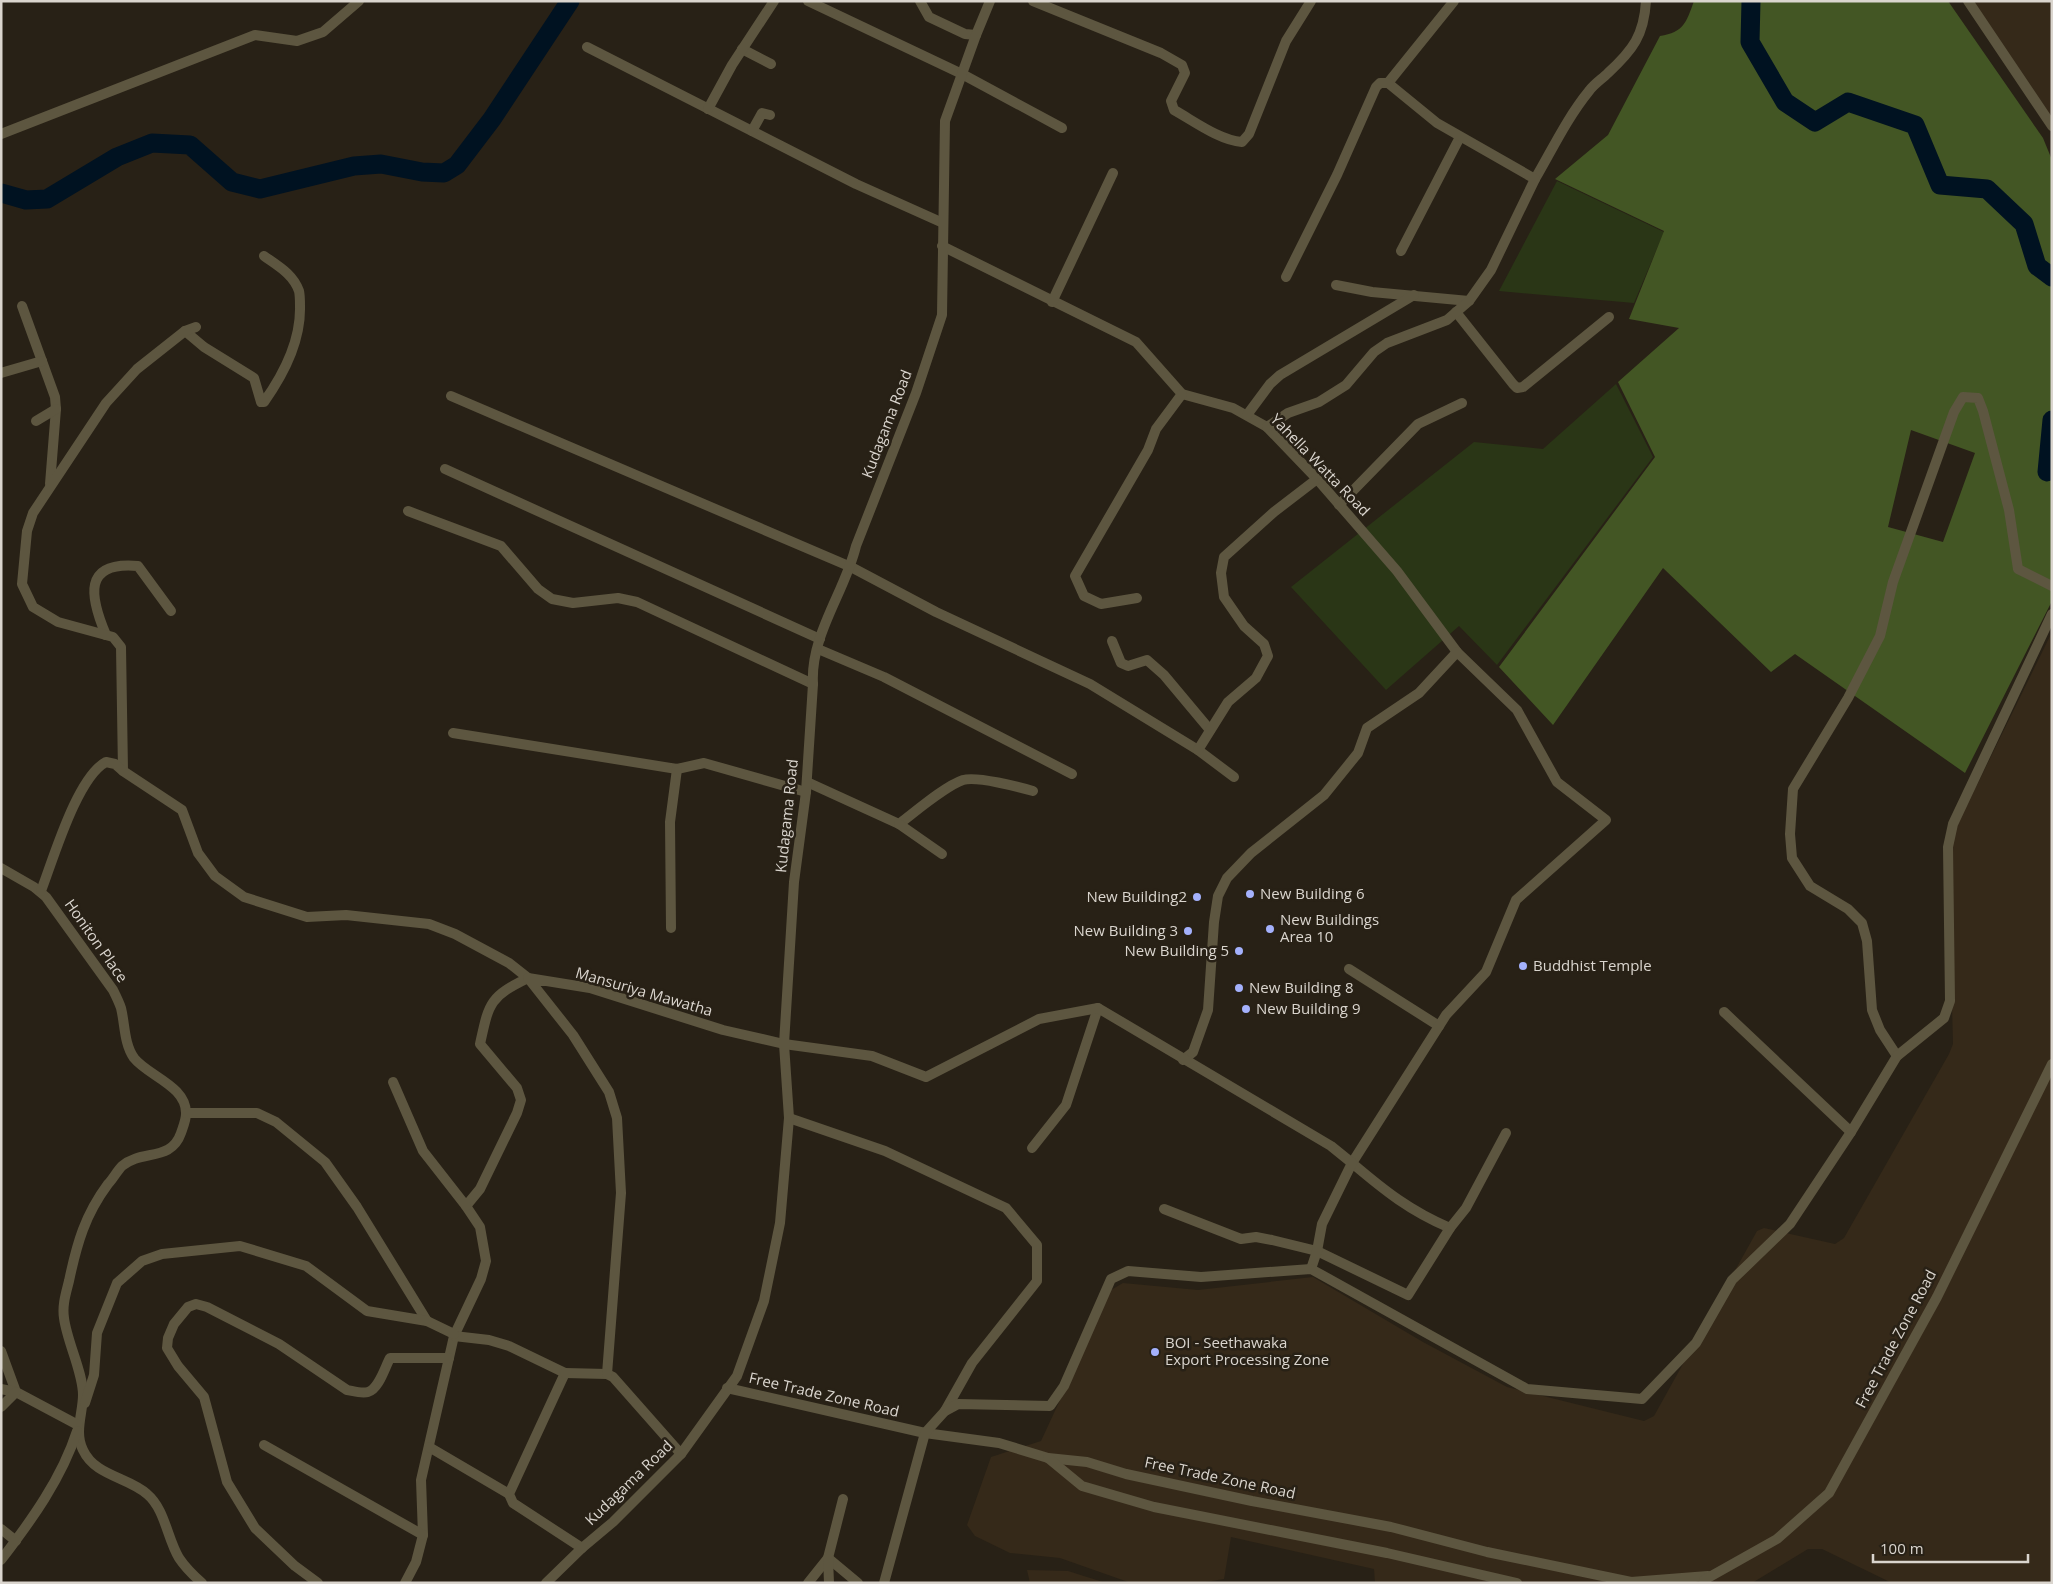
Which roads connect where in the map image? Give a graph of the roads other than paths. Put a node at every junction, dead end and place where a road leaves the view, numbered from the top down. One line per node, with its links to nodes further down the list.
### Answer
1 (359, 1): 22 (street)
2 (774, 1): 13 (street)
3 (808, 1): 15 (street)
4 (920, 1): 11 (street)
5 (990, 1): 11 (street, Kudagama Road)
6 (1033, 1): 7 (street)
7 (1311, 1)
8 (1454, 1): 16 (street)
9 (1646, 1): 25 (street)
10 (1968, 1): 19 (street)
11 (976, 35): 15 (street, Kudagama Road)
12 (587, 47): 17 (street)
13 (742, 49): 14 (street); 17 (street)
14 (771, 64)
15 (962, 74): 20 (street); 26 (street, Kudagama Road)
16 (1388, 83): 23 (street); 30 (street)
17 (708, 109): 21 (street)
18 (770, 115): 21 (street)
19 (2052, 126)
20 (1062, 128)
21 (752, 131): 26 (street)
22 (1, 134)
23 (1460, 137): 25 (street); 28 (street)
24 (1114, 174): 34 (street)
25 (1534, 180): 33 (street)
26 (943, 223): 27 (street, Kudagama Road)
27 (942, 246): 34 (street); 54 (street, Kudagama Road)
28 (1401, 252)
29 (264, 256): 39 (street)
30 (1286, 277)
31 (1336, 285): 32 (street)
32 (1414, 295): 33 (street); 46 (street)
33 (1469, 301): 36 (street)
34 (1052, 302): 42 (street)
35 (22, 306): 40 (street)
36 (1456, 312): 37 (street); 48 (street)
37 (1609, 316)
38 (196, 327): 39 (street)
39 (185, 331): 51 (street)
40 (42, 361): 41 (street); 45 (street)
41 (1, 373)
42 (1182, 394): 46 (street, Yahella Watta Road); 56 (street)
43 (451, 396): 54 (street)
44 (1462, 403): 52 (street)
45 (56, 409): 47 (street); 51 (street)
46 (1248, 415): 48 (street, Yahella Watta Road)
47 (36, 421)
48 (1267, 427): 50 (street, Yahella Watta Road)
49 (445, 469): 61 (street)
50 (1317, 479): 52 (street, Yahella Watta Road); 64 (street)
51 (49, 487): 59 (street)
52 (1340, 505): 62 (street, Yahella Watta Road)
53 (408, 510): 63 (street)
54 (851, 567): 61 (street, Kudagama Road); 66 (street)
55 (2052, 586): 84 (street)
56 (1137, 598)
57 (171, 611): 59 (street)
58 (2052, 614): 84 (street)
59 (106, 635): 68 (street)
60 (1112, 642): 64 (street)
61 (819, 644): 63 (street, Kudagama Road); 69 (street)
62 (1457, 652): 82 (street, Yahella Watta Road); 85 (street)
63 (813, 684): 71 (street, Kudagama Road)
64 (1210, 730): 66 (street)
65 (453, 733): 67 (street)
66 (1198, 750): 70 (street)
67 (677, 769): 71 (street); 77 (street)
68 (122, 771): 76 (street); 79 (street)
69 (1072, 774)
70 (1234, 778)
71 (807, 787): 73 (street); 83 (street, Kudagama Road)
72 (1033, 791): 73 (street)
73 (898, 824): 74 (street)
74 (942, 854)
75 (1, 868): 76 (street, Honiton Place)
76 (41, 891): 88 (street, Honiton Place)
77 (671, 928)
78 (1349, 969): 82 (street)
79 (528, 978): 83 (street, Mansuriya Mawatha); 94 (street); 104 (street)
80 (1098, 1008): 83 (street, Mansuriya Mawatha); 85 (street); 92 (street)
81 (1724, 1012): 90 (street)
82 (1439, 1026): 93 (street)
83 (784, 1044): 89 (street, Kudagama Road)
84 (1897, 1056): 90 (street)
85 (1183, 1060): 93 (street)
86 (2052, 1064): 124 (street, Free Trade Zone Road)
87 (393, 1082): 94 (street)
88 (186, 1113): 99 (street); 110 (street)
89 (789, 1118): 105 (street, Kudagama Road); 109 (street)
90 (1851, 1132): 98 (street)
91 (1506, 1133): 96 (street)
92 (1032, 1148)
93 (1352, 1164): 96 (street); 97 (street)
94 (466, 1206): 100 (street)
95 (1164, 1209): 97 (street)
96 (1450, 1228): 97 (street)
97 (1317, 1251): 98 (street)
98 (1310, 1269): 109 (street)
99 (427, 1321): 100 (street); 110 (street)
100 (454, 1335): 102 (street); 103 (street)
101 (1, 1351): 107 (street)
102 (449, 1358): 113 (street); 126 (street)
103 (565, 1373): 104 (street); 116 (street)
104 (607, 1374): 114 (street)
105 (728, 1388): 111 (street, Free Trade Zone Road); 114 (street, Kudagama Road)
106 (1, 1389): 107 (street)
107 (16, 1392): 108 (street); 110 (street)
108 (1, 1407)
109 (945, 1411): 111 (street)
110 (78, 1425): 120 (street); 125 (street)
111 (925, 1433): 115 (street, Free Trade Zone Road); 132 (street)
112 (264, 1445): 119 (street)
113 (429, 1447): 116 (street); 119 (street)
114 (682, 1454): 121 (street, Kudagama Road)
115 (1048, 1458): 124 (street, Free Trade Zone Road); 133 (street)
116 (509, 1494): 121 (street)
117 (843, 1499): 122 (street)
118 (1, 1530): 120 (street)
119 (423, 1535): 127 (street)
120 (16, 1540): 123 (street)
121 (582, 1548): 128 (street, Kudagama Road)
122 (828, 1558): 129 (street); 130 (street); 131 (street)
123 (1, 1560)
124 (1704, 1580)
125 (202, 1583)
126 (318, 1583)
127 (405, 1583)
128 (546, 1583)
129 (808, 1583)
130 (829, 1583)
131 (858, 1583)
132 (884, 1583)
133 (1517, 1583)

